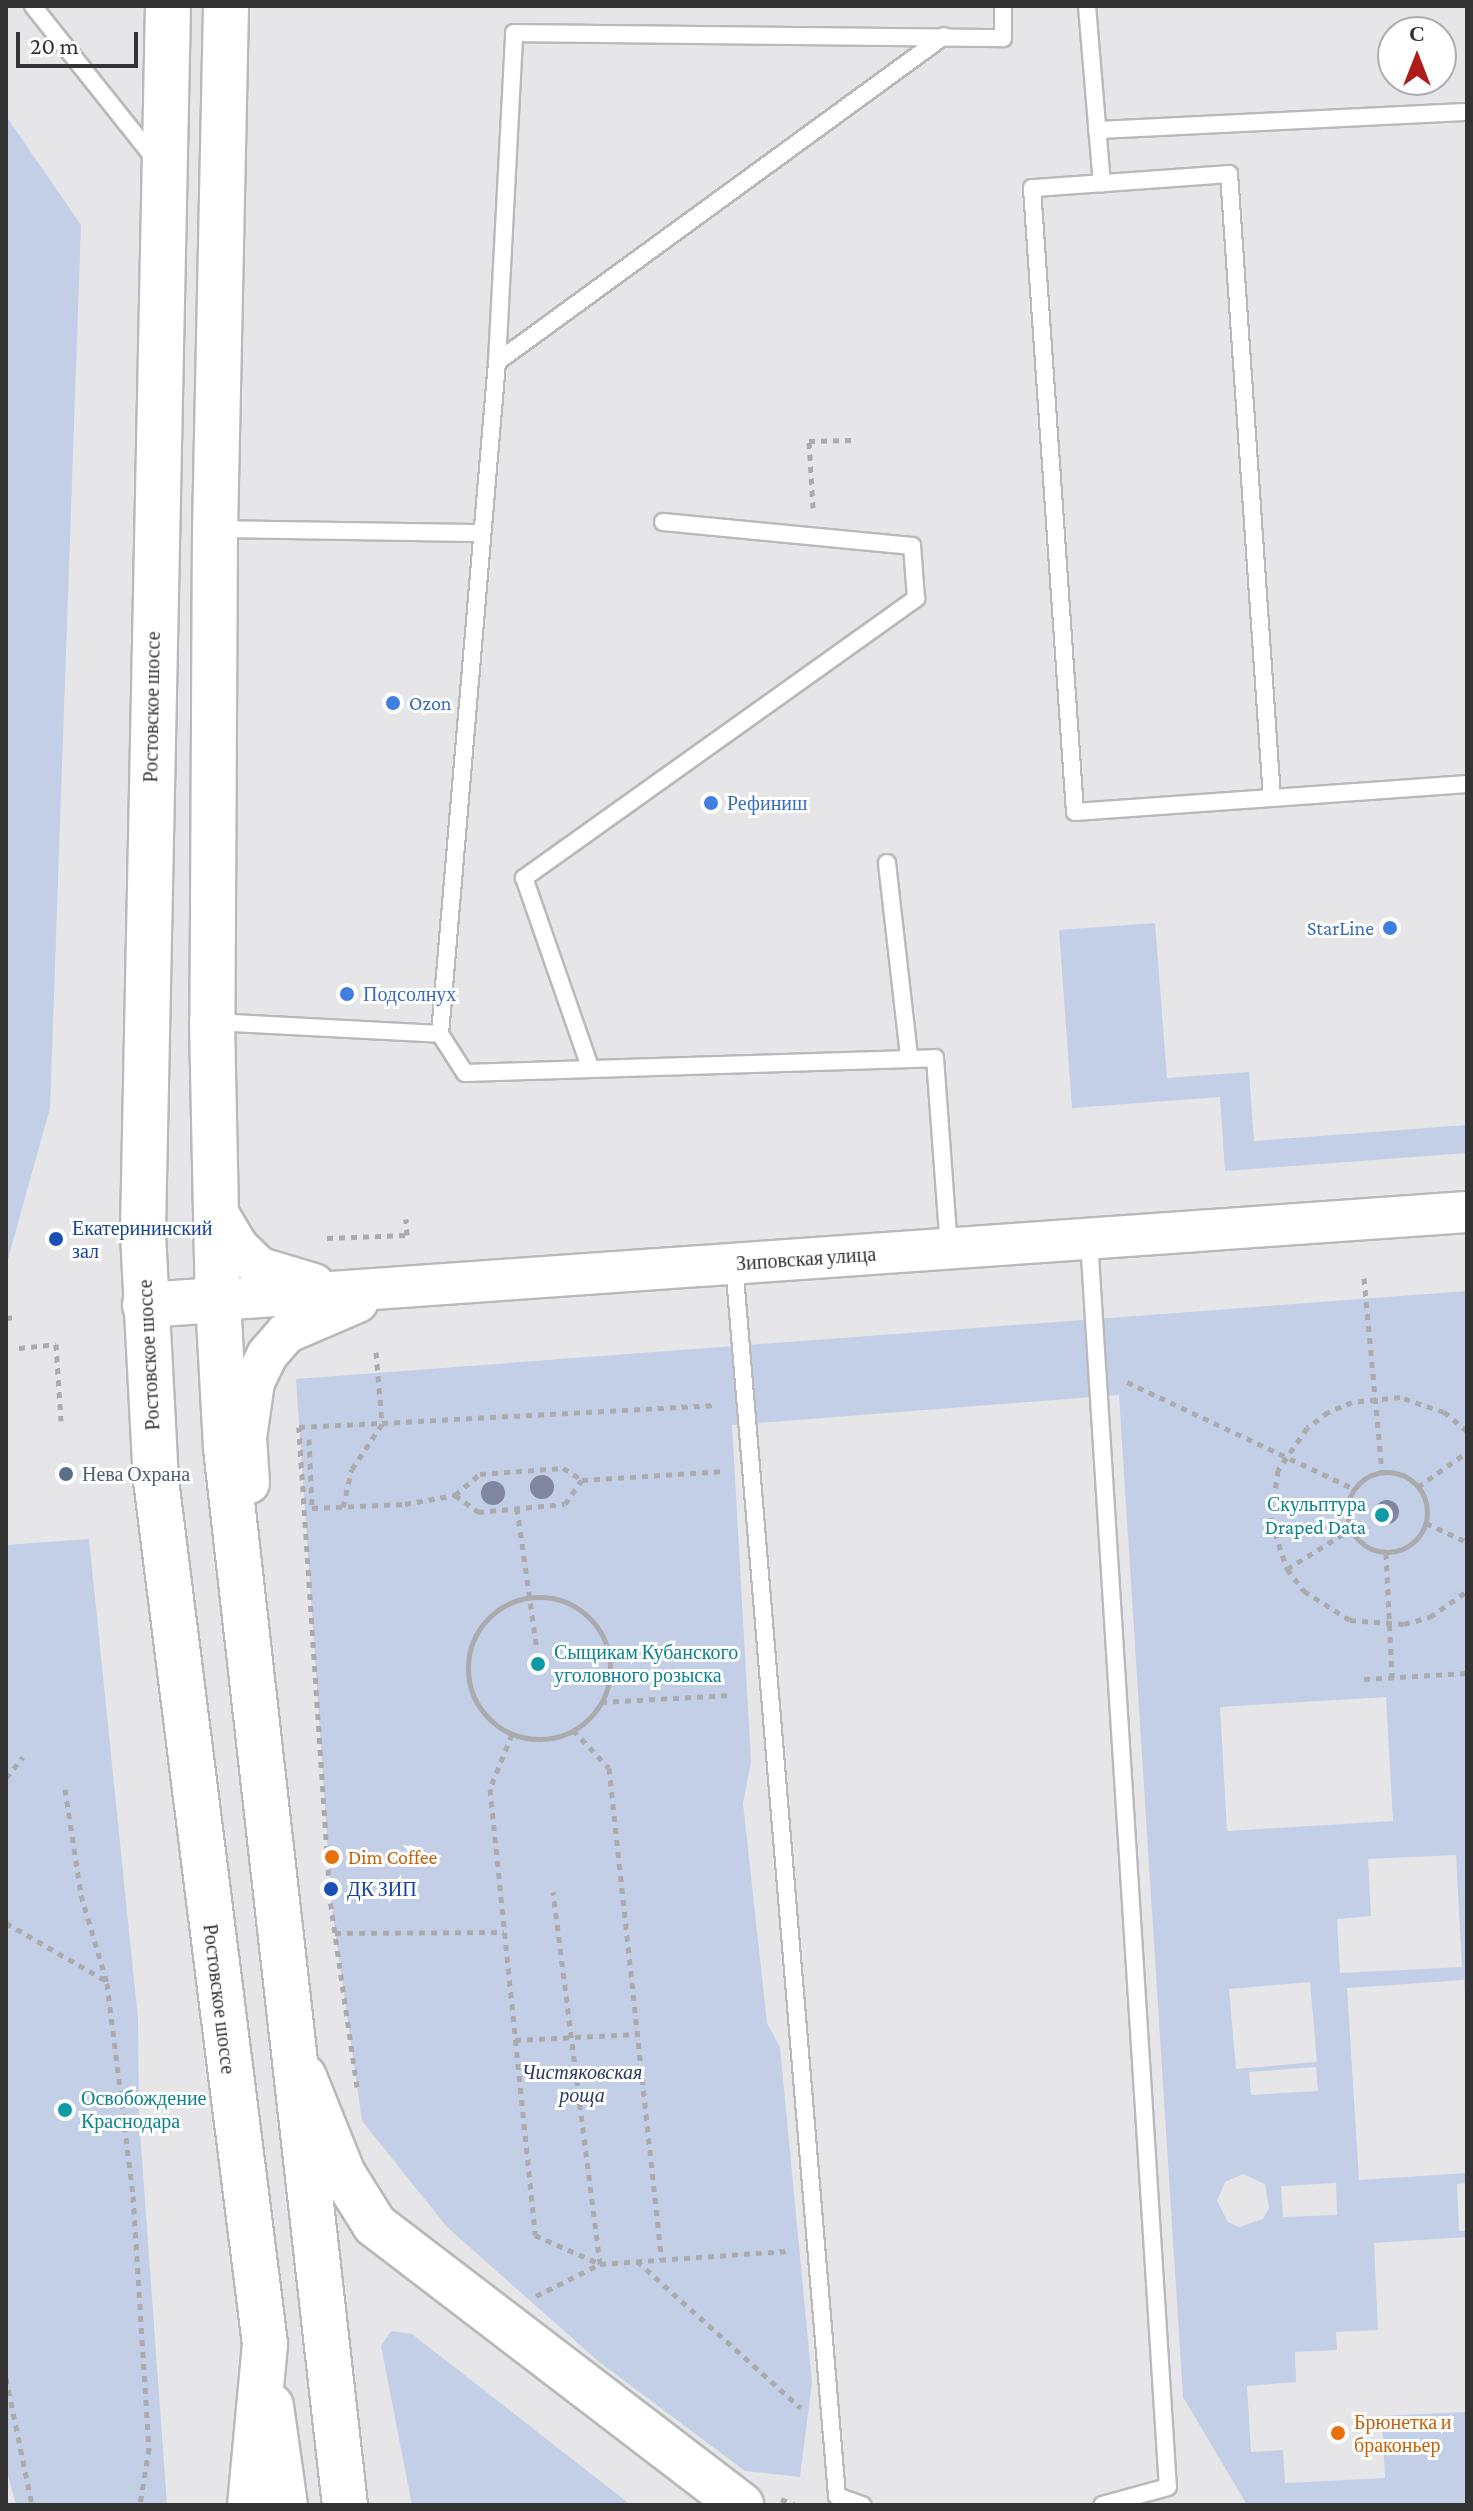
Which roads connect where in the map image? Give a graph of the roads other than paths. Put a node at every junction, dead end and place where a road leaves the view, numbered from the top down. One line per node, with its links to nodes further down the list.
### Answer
1 (33, 6): 9 (lane)
2 (168, 6): 9 (main road, Ростовское шоссе)
3 (226, 6): 13 (main road)
4 (1003, 6): 6 (lane)
5 (1087, 6): 8 (lane)
6 (944, 36): 11 (lane); 11 (lane)
7 (1467, 112): 8 (lane)
8 (1097, 130): 10 (lane)
9 (162, 170): 30 (main road, Ростовское шоссе)
10 (1102, 183): 16 (lane); 16 (lane)
11 (497, 362): 14 (lane)
12 (663, 522): 21 (lane)
13 (215, 529): 14 (lane); 18 (main road)
14 (482, 533): 19 (lane)
15 (1467, 784): 16 (lane)
16 (1272, 798)
17 (887, 863): 20 (lane)
18 (212, 1022): 19 (lane); 22 (main road)
19 (440, 1034): 21 (lane)
20 (909, 1056): 21 (lane); 25 (lane)
21 (590, 1067)
22 (216, 1210): 28 (street); 29 (main road)
23 (1467, 1212): 24 (street, Зиповская улица)
24 (1089, 1239): 25 (street, Зиповская улица); 39 (lane)
25 (949, 1249): 26 (street, Зиповская улица)
26 (734, 1264): 27 (street, Зиповская улица); 38 (lane)
27 (404, 1287): 28 (street, Зиповская улица); 31 (street)
28 (358, 1291): 29 (street, Зиповская улица)
29 (218, 1300): 30 (main road, Зиповская улица); 31 (main road)
30 (145, 1305): 33 (main road, Ростовское шоссе)
31 (246, 1631): 32 (main road)
32 (294, 2050): 34 (main road); 37 (main road)
33 (265, 2344): 35 (main road, Ростовское шоссе); 36 (main road)
34 (754, 2498)
35 (250, 2505)
36 (285, 2505)
37 (345, 2505)
38 (862, 2505)
39 (1102, 2505)

